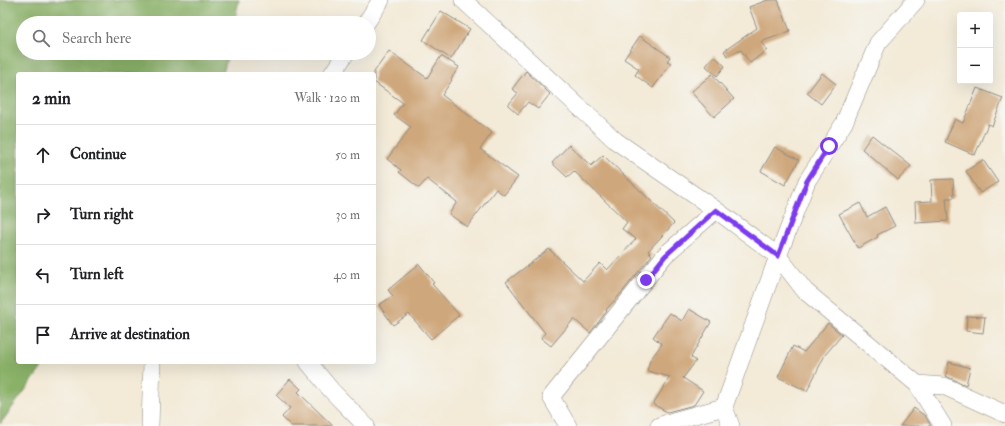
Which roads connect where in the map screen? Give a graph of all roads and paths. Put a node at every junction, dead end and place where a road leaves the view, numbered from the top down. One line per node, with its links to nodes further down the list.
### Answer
1 (381, 0): 4 (street)
2 (463, 0): 7 (street)
3 (916, 0): 8 (street)
4 (371, 16)
5 (341, 60): 6 (street)
6 (333, 72)
7 (716, 210): 8 (street); 16 (street)
8 (778, 256): 11 (street); 12 (street)
9 (152, 364): 14 (street)
10 (310, 364): 15 (street)
11 (918, 384): 13 (street); 19 (street)
12 (724, 407): 17 (street); 18 (street)
13 (1005, 414)
14 (150, 426)
15 (366, 426)
16 (568, 426)
17 (659, 426)
18 (731, 426)
19 (943, 426)

